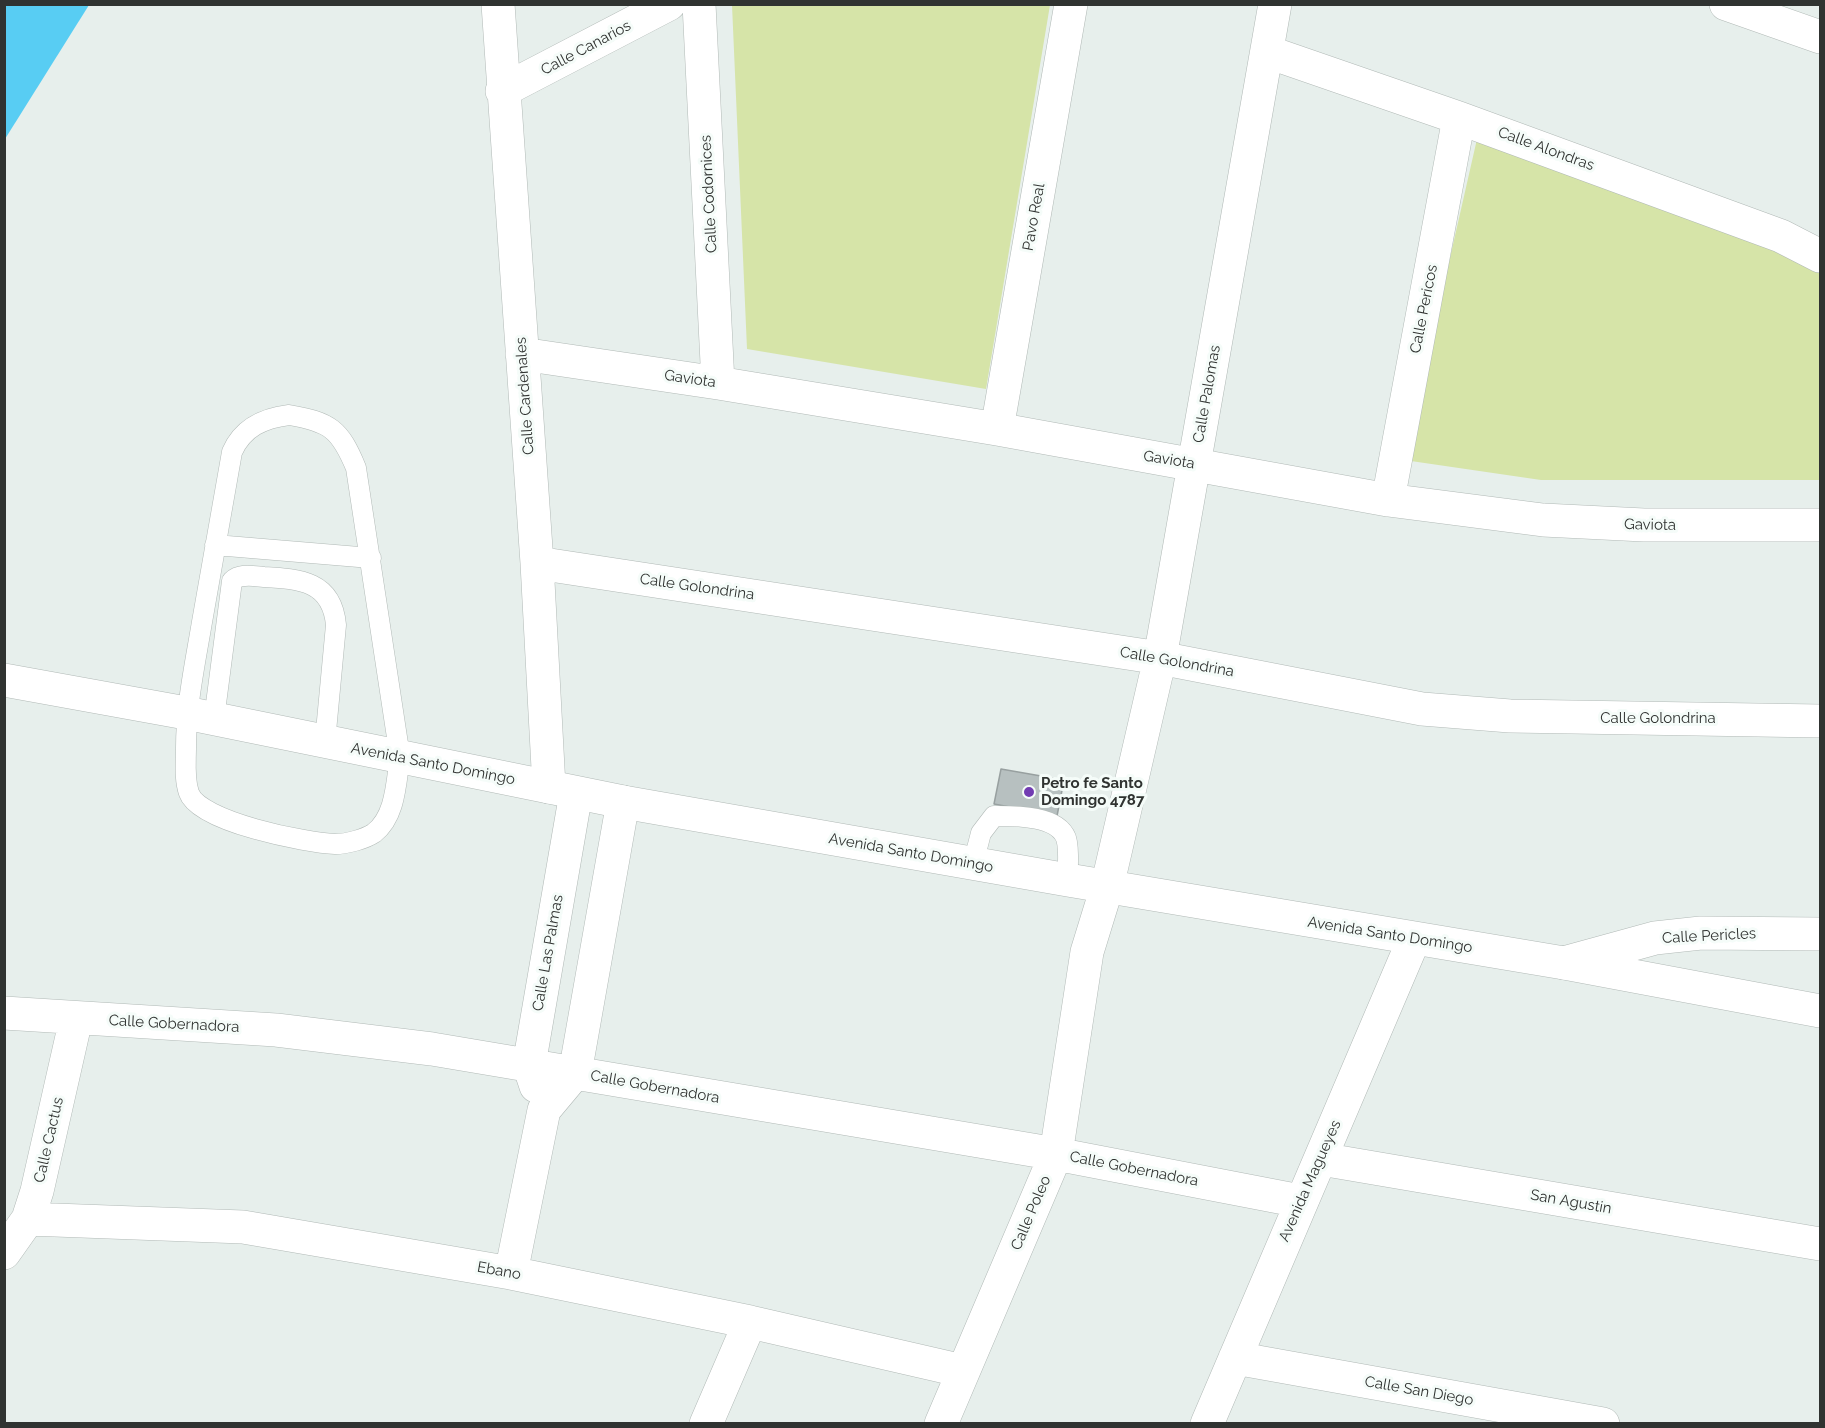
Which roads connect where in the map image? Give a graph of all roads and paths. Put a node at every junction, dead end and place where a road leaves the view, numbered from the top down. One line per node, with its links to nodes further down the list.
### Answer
1 (498, 4): 9 (street, Calle Cardenales)
2 (669, 4): 9 (street, Calle Canarios)
3 (699, 4): 13 (street, Calle Codornices)
4 (1071, 4): 14 (street, Pavo Real)
5 (1275, 4): 8 (street, Calle Palomas)
6 (1726, 4): 7 (street)
7 (1821, 37)
8 (1268, 52): 10 (street, Calle Alondras); 15 (street, Calle Palomas)
9 (502, 91): 12 (street, Calle Cardenales)
10 (1460, 118): 11 (street, Calle Alondras); 16 (street, Calle Pericos)
11 (1821, 256)
12 (522, 354): 13 (street, Gaviota); 20 (street, Calle Cardenales)
13 (718, 383): 14 (street, Gaviota)
14 (997, 429): 15 (street, Gaviota)
15 (1195, 464): 16 (street, Gaviota); 21 (street, Calle Palomas)
16 (1388, 500): 17 (street, Gaviota)
17 (1821, 525)
18 (215, 545): 19 (lane); 19 (lane); 23 (lane)
19 (370, 558): 26 (lane)
20 (537, 563): 21 (street, Calle Golondrina); 27 (street, Calle Cardenales)
21 (1160, 658): 24 (street, Calle Golondrina); 31 (street, Calle Palomas)
22 (4, 680): 23 (street, Avenida Santo Domingo)
23 (200, 716): 25 (street, Avenida Santo Domingo); 25 (lane); 26 (lane)
24 (1821, 721)
25 (326, 742): 26 (street, Avenida Santo Domingo)
26 (400, 757): 27 (street, Avenida Santo Domingo)
27 (563, 790): 28 (street, Avenida Santo Domingo); 38 (street, Calle Las Palmas)
28 (623, 802): 29 (street, Avenida Santo Domingo); 39 (street, Calle Las Palmas)
29 (973, 864): 30 (street, Avenida Santo Domingo); 30 (lane)
30 (1068, 880): 31 (street, Avenida Santo Domingo)
31 (1107, 887): 33 (street, Avenida Santo Domingo); 41 (street, Calle Poleo)
32 (1821, 934): 34 (street, Calle Pericles)
33 (1414, 939): 34 (street, Avenida Santo Domingo); 42 (street, Avenida Magueyes)
34 (1564, 963): 35 (street, Avenida Santo Domingo)
35 (1821, 1011)
36 (4, 1013): 37 (street, Calle Gobernadora)
37 (76, 1019): 38 (street, Calle Gobernadora); 44 (street, Calle Cactus)
38 (529, 1065): 39 (street, Calle Gobernadora); 40 (street, Calle Las Palmas)
39 (575, 1073): 40 (street, Calle Las Palmas); 41 (street, Calle Gobernadora)
40 (544, 1110): 47 (street, Calle Las Palmas)
41 (1056, 1154): 43 (street, Calle Gobernadora); 50 (street, Calle Poleo)
42 (1321, 1159): 43 (street, Avenida Magueyes); 45 (street, San Agustin)
43 (1300, 1200): 49 (street, Avenida Magueyes)
44 (28, 1219): 46 (street, Calle Cactus); 47 (street, Ebano)
45 (1821, 1244)
46 (4, 1253)
47 (511, 1273): 48 (street, Ebano)
48 (750, 1322): 50 (street, Ebano); 51 (street)
49 (1234, 1358): 53 (street, Avenida Magueyes); 54 (street, Calle San Diego)
50 (963, 1371): 52 (street, Calle Poleo)
51 (706, 1424)
52 (941, 1424)
53 (1207, 1424)
54 (1604, 1424)

